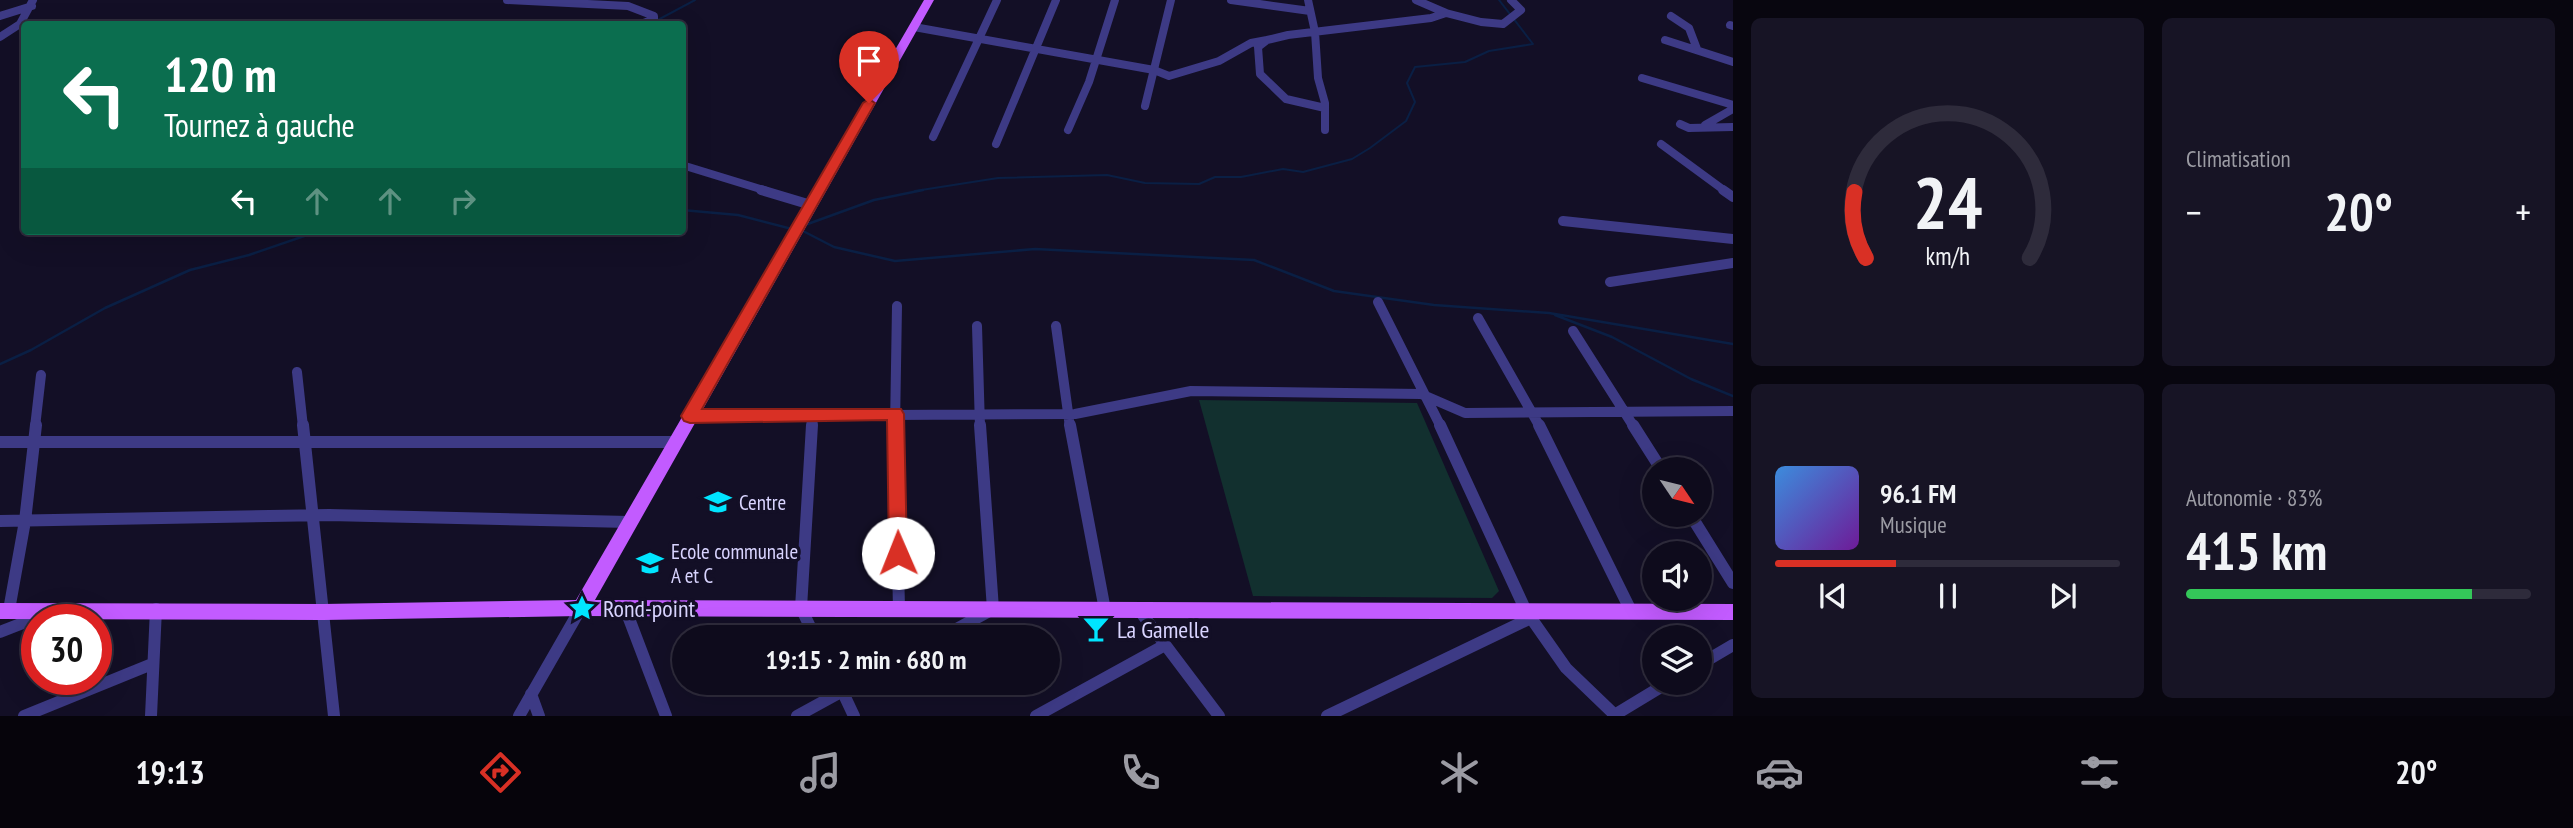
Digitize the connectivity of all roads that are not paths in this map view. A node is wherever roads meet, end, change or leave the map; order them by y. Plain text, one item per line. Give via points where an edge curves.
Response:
1 (507, 0) edge
2 (929, 0) edge
3 (998, 0) edge
4 (1056, 0) edge
5 (1115, 0) edge
6 (1171, 0) edge
7 (1231, 0) edge
8 (1308, 0) edge
9 (1416, 0) edge
10 (1511, 0) edge
11 (33, 3) edge
12 (1310, 10) junction
13 (1446, 13) junction
14 (0, 16) edge
15 (1671, 16) dead end
16 (22, 21) edge
17 (649, 21) edge
18 (21, 22) edge
19 (914, 27) junction
20 (1315, 30) junction
21 (0, 37) edge
22 (980, 37) junction
23 (1267, 40) junction
24 (1665, 40) dead end
25 (1037, 47) junction
26 (1697, 48) junction
27 (1096, 59) junction
28 (1733, 62) edge
29 (1154, 69) junction
30 (1642, 78) dead end
31 (1145, 106) dead end
32 (1733, 107) edge
33 (1325, 108) junction
34 (1680, 124) dead end
35 (1702, 126) junction
36 (1733, 127) edge
37 (1069, 130) dead end
38 (1325, 130) dead end
39 (933, 137) dead end
40 (996, 144) dead end
41 (1661, 144) dead end
42 (686, 166) edge
43 (1733, 197) edge
44 (811, 205) junction
45 (1563, 221) dead end
46 (1733, 239) edge
47 (1733, 263) edge
48 (1609, 282) dead end
49 (1378, 302) dead end
50 (897, 306) dead end
51 (1478, 318) dead end
52 (977, 326) dead end
53 (1056, 326) dead end
54 (1573, 331) dead end
55 (297, 372) dead end
56 (41, 375) dead end
57 (1427, 397) junction
58 (1733, 411) edge
59 (1624, 412) junction
60 (813, 413) junction
61 (1533, 413) junction
62 (895, 414) junction
63 (979, 414) junction
64 (1069, 414) junction
65 (690, 416) junction
66 (304, 441) junction
67 (0, 442) edge
68 (674, 442) junction
69 (34, 443) junction
70 (1653, 457) edge
71 (313, 515) junction
72 (0, 521) edge
73 (25, 521) junction
74 (629, 522) junction
75 (1698, 527) edge
76 (1733, 583) edge
77 (581, 608) junction
78 (625, 608) junction
79 (801, 608) junction
80 (112, 609) edge
81 (156, 609) junction
82 (899, 609) junction
83 (993, 609) junction
84 (1105, 610) junction
85 (1139, 610) junction
86 (4, 611) edge
87 (1632, 611) junction
88 (323, 612) junction
89 (1733, 612) edge
90 (1528, 615) junction
91 (21, 623) edge
92 (809, 625) edge
93 (964, 625) edge
94 (0, 632) edge
95 (1165, 645) junction
96 (1733, 645) edge
97 (1712, 657) edge
98 (152, 664) junction
99 (531, 694) junction
100 (828, 695) edge
101 (844, 695) edge
102 (1648, 695) edge
103 (24, 716) edge
104 (151, 716) edge
105 (334, 716) edge
106 (519, 716) edge
107 (539, 716) edge
108 (666, 716) edge
109 (797, 716) edge
110 (854, 716) edge
111 (1036, 716) edge
112 (1219, 716) edge
113 (1327, 716) edge
114 (1615, 716) edge

1 - 17 street via 628,6 654,16
2 - 19 main road
3 - 22 street
4 - 25 street
5 - 27 street
6 - 29 street
7 - 12 street
8 - 12 street
9 - 13 street
10 - 13 street via 1521,10 1503,24
11 - 14 street
11 - 16 street
12 - 20 street
13 - 20 street
15 - 26 street via 1689,27
18 - 21 street
19 - 22 street
19 - 44 main road
20 - 23 street
20 - 33 street
22 - 25 street
22 - 39 street
23 - 29 street via 1181,74 1169,76
23 - 33 street via 1258,47 1260,74 1286,99
24 - 26 street
25 - 27 street
25 - 40 street
26 - 28 street
27 - 29 street
27 - 37 street
29 - 31 street
30 - 32 street
32 - 35 street
33 - 38 street
34 - 35 street
35 - 36 street
41 - 43 street
42 - 44 street
44 - 65 main road
45 - 46 street
47 - 48 street
49 - 57 street
50 - 62 street
51 - 61 street
52 - 63 street
53 - 64 street
54 - 59 street
55 - 66 street
56 - 69 street
57 - 61 street via 1465,413
57 - 64 street via 1191,391
57 - 90 street
58 - 59 street
59 - 61 street
59 - 70 street
60 - 62 street
60 - 65 street
60 - 79 street
61 - 87 street
62 - 63 street
62 - 82 street
63 - 64 street
63 - 83 street
64 - 84 street
65 - 68 main road
66 - 68 street
66 - 69 street
66 - 71 street
67 - 69 street
68 - 74 main road
69 - 73 street
71 - 73 street
71 - 74 street
71 - 88 street
72 - 73 street
73 - 86 street
74 - 77 main road
75 - 76 street
77 - 78 main road
77 - 88 main road
77 - 99 street
78 - 79 main road
78 - 108 street
79 - 82 main road
79 - 92 street
80 - 81 main road
81 - 88 main road
81 - 98 street
82 - 83 main road
83 - 84 main road
83 - 93 street
84 - 85 main road
85 - 90 main road
85 - 95 street
87 - 89 main road
87 - 90 main road
88 - 105 street
90 - 113 street
90 - 114 street via 1566,668
91 - 94 street
95 - 111 street
95 - 112 street
96 - 97 street
98 - 103 street
98 - 104 street
99 - 106 street
99 - 107 street
100 - 109 street
101 - 110 street
102 - 114 street

